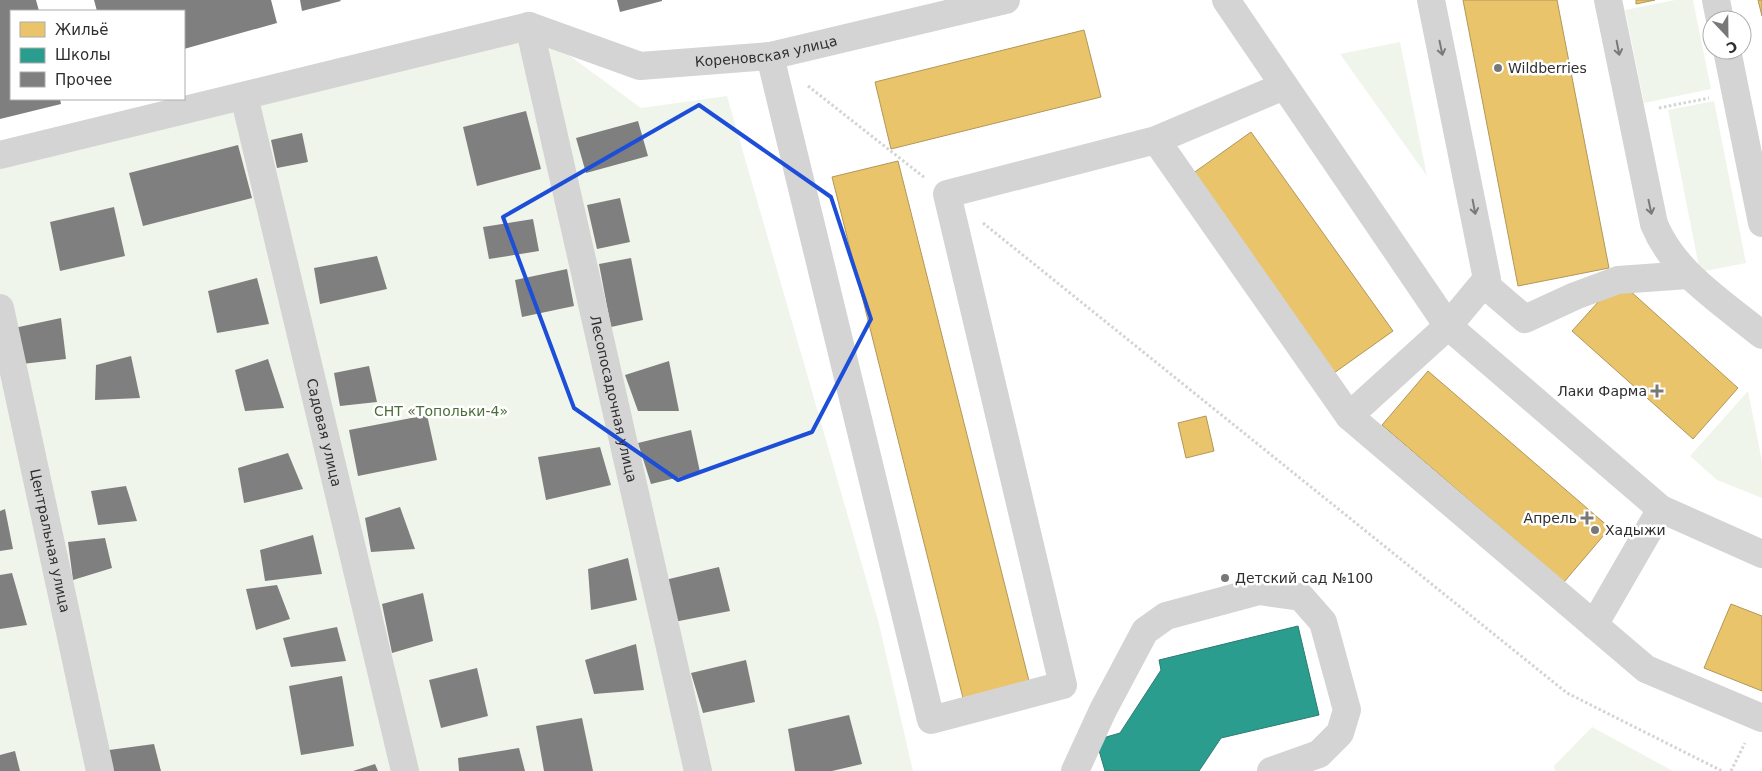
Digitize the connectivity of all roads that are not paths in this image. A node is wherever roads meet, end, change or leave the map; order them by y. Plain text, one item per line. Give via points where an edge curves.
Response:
1 (1006, 0) edge
2 (1226, 0) edge
3 (1431, 0) edge
4 (1608, 0) edge
5 (529, 26) junction
6 (770, 56) junction
7 (1729, 60) edge
8 (1284, 86) junction
9 (244, 96) junction
10 (1156, 140) junction
11 (0, 155) edge
12 (1762, 223) edge
13 (1688, 275) junction
14 (1484, 284) junction
15 (0, 308) edge
16 (1448, 326) junction
17 (1762, 335) edge
18 (1349, 416) junction
19 (1661, 509) junction
20 (1762, 554) edge
21 (1594, 626) junction
22 (1762, 718) edge
23 (100, 771) edge
24 (405, 771) edge
25 (698, 771) edge
26 (1075, 771) edge
27 (1272, 771) edge

1 - 6 street, Кореновская улица
2 - 8 street
3 -> 14 street via 1487,274
4 -> 13 street via 1654,224 1666,251
5 - 6 street, Кореновская улица via 640,66
5 - 9 street
5 - 25 street, Лесопосадочная улица
6 - 10 street via 931,720 1063,685 947,194
7 - 12 street
8 - 10 street
8 - 16 street
9 - 11 street
9 - 24 street, Садовая улица
10 - 18 street
13 - 14 street via 1618,280 1525,320
13 - 17 street
14 - 16 street
15 - 23 street, Центральная улица
16 - 18 street
16 - 19 street
18 - 21 street
19 - 20 street
19 - 21 street
21 - 22 street via 1646,669
26 - 27 street via 1145,631 1166,616 1259,591 1300,597 1323,622 1347,710 1340,733 1319,754

